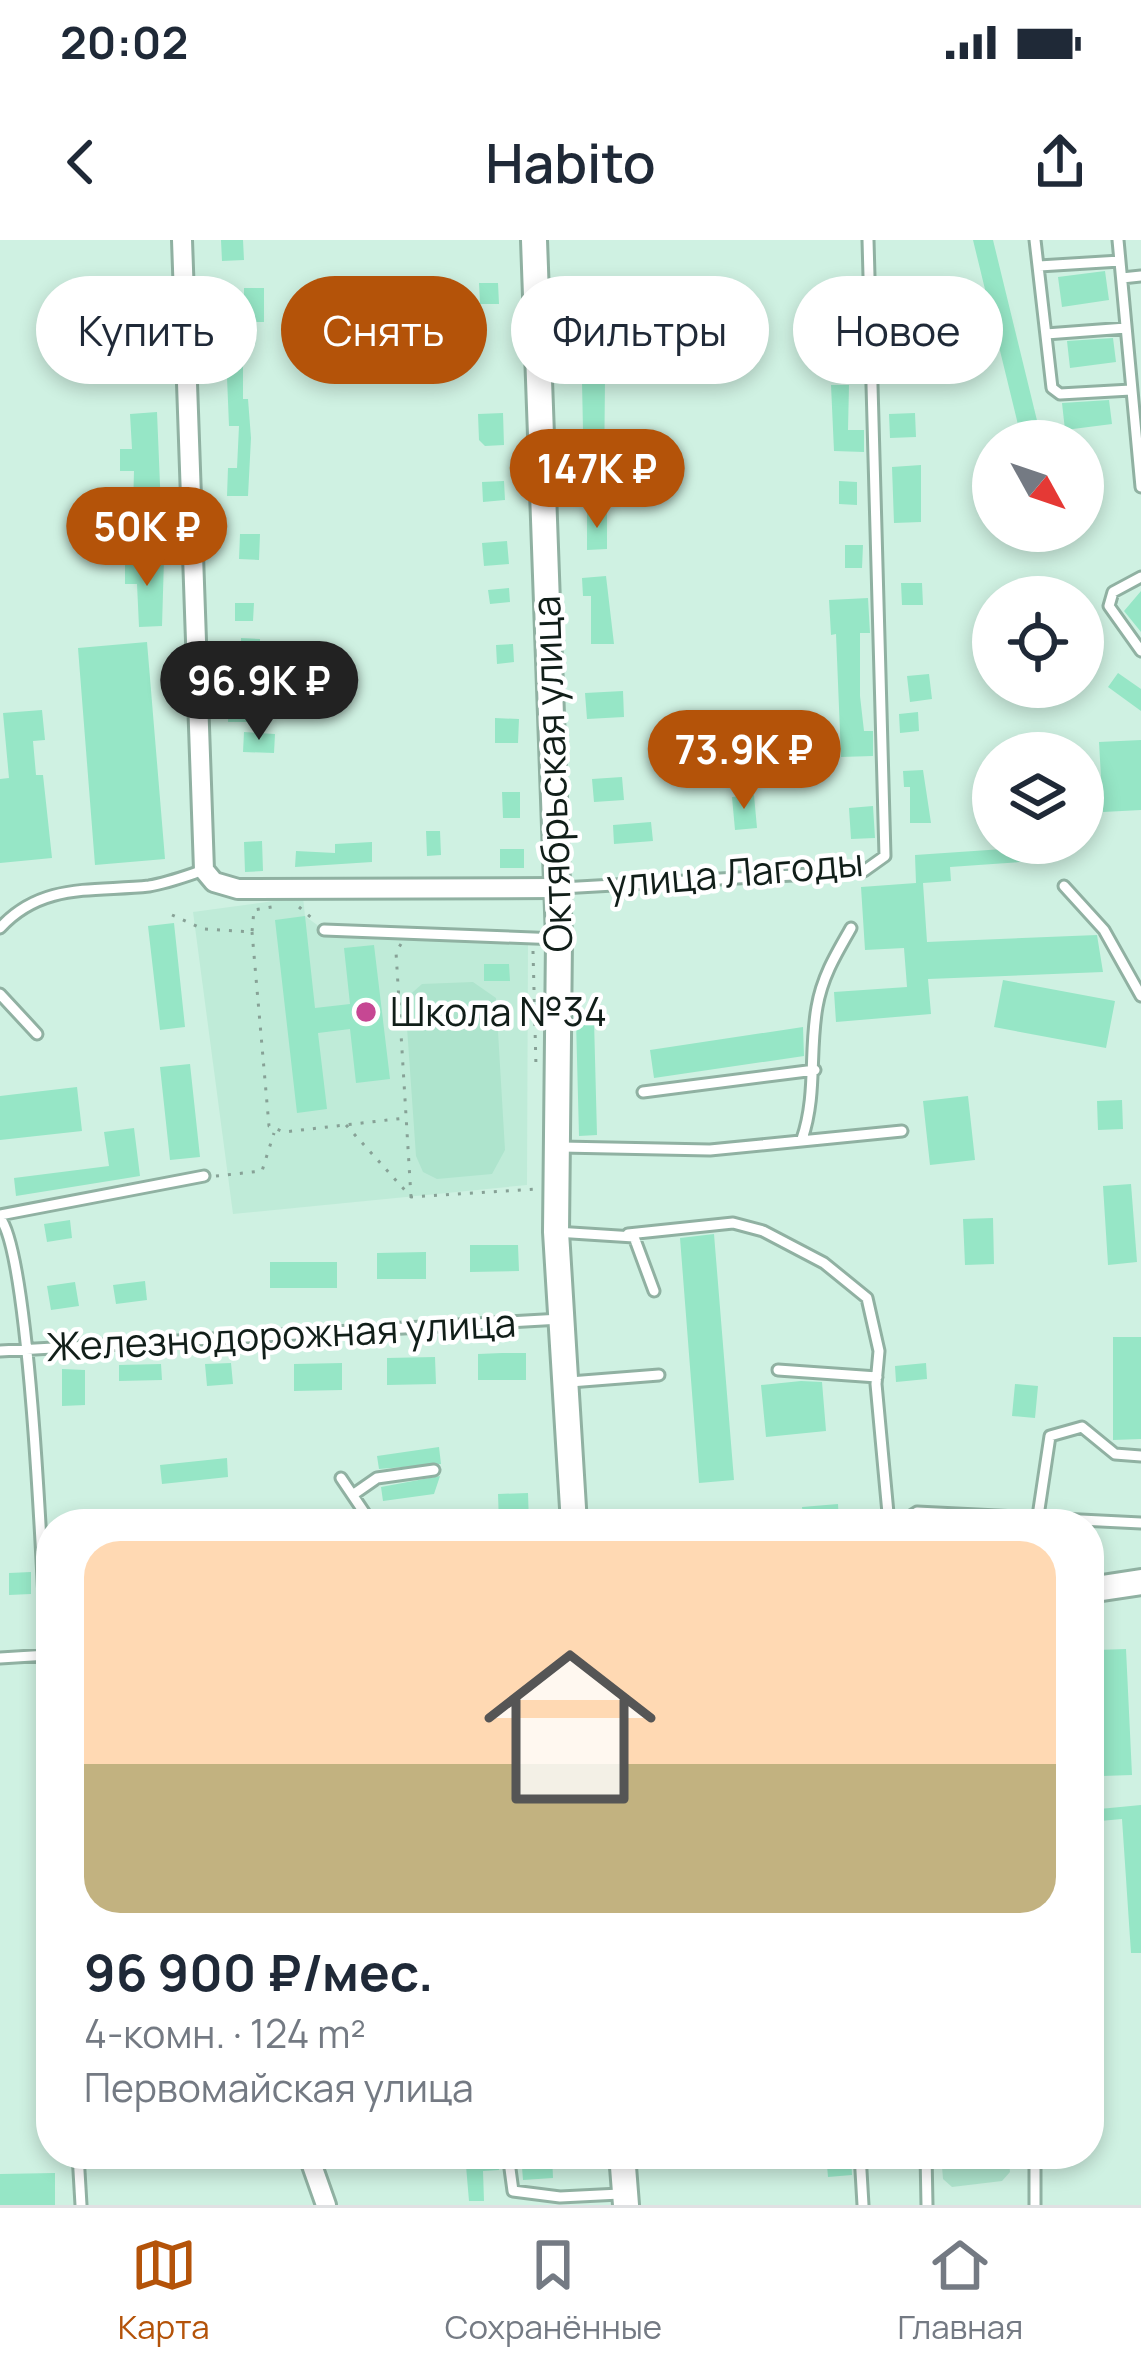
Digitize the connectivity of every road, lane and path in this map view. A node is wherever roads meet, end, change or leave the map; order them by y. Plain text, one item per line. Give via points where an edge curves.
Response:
1 (182, 240) edge
2 (534, 240) edge
3 (868, 240) edge
4 (1035, 240) edge
5 (1118, 240) edge
6 (1120, 261) junction
7 (1039, 266) junction
8 (1141, 276) edge
9 (1122, 278) junction
10 (1126, 328) junction
11 (1046, 334) junction
12 (1130, 365) junction
13 (1141, 377) edge
14 (1131, 390) junction
15 (1141, 487) edge
16 (1141, 577) edge
17 (1141, 651) edge
18 (209, 876) junction
19 (1064, 886) dead end
20 (556, 888) junction
21 (292, 904) dead end
22 (273, 907) dead end
23 (172, 915) dead end
24 (0, 928) edge
25 (851, 928) dead end
26 (324, 930) joint
27 (252, 932) junction
28 (404, 942) dead end
29 (550, 946) junction
30 (0, 994) edge
31 (1141, 996) edge
32 (38, 1034) dead end
33 (814, 1070) junction
34 (643, 1092) dead end
35 (408, 1118) junction
36 (346, 1125) junction
37 (274, 1131) junction
38 (902, 1132) dead end
39 (802, 1139) junction
40 (556, 1148) junction
41 (204, 1176) joint
42 (540, 1189) dead end
43 (411, 1197) junction
44 (0, 1217) edge
45 (556, 1232) junction
46 (628, 1234) junction
47 (654, 1292) dead end
48 (561, 1319) junction
49 (27, 1349) junction
50 (0, 1352) edge
51 (778, 1370) dead end
52 (659, 1375) dead end
53 (877, 1377) junction
54 (564, 1382) junction
55 (1141, 1456) edge
56 (434, 1470) dead end
57 (341, 1478) dead end
58 (354, 1494) junction
59 (38, 1509) edge
60 (363, 1509) edge
61 (573, 1509) edge
62 (891, 1509) edge
63 (1038, 1509) edge
64 (1104, 1521) edge
65 (1141, 1523) edge
66 (1141, 1582) edge
67 (1104, 1588) edge
68 (36, 1656) edge
69 (0, 1658) edge
70 (79, 2169) edge
71 (313, 2169) edge
72 (510, 2169) edge
73 (623, 2169) edge
74 (861, 2169) edge
75 (926, 2169) edge
76 (1035, 2169) edge
77 (626, 2199) edge
78 (81, 2205) edge
79 (326, 2205) edge
80 (863, 2205) edge
81 (927, 2205) edge
82 (1035, 2205) edge

1 - 18 street
2 - 20 main road, Октябрьская улица
3 - 20 lane, улица Лагоды via 886,848 880,863 864,871
4 - 7 lane
5 - 6 lane
6 - 7 lane
6 - 9 lane
7 - 11 lane
8 - 9 lane
9 - 10 lane
10 - 11 lane
10 - 12 lane
11 - 14 lane via 1052,388 1060,394
12 - 13 lane
12 - 14 lane
14 - 15 lane
16 - 17 lane via 1113,592 1109,606
18 - 20 street, улица Лагоды via 238,889
18 - 24 lane via 60,893 34,901
19 - 31 lane via 1104,930
20 - 29 main road, Октябрьская улица
21 - 26 path
22 - 27 path via 254,910
23 - 27 path via 203,929
25 - 33 lane via 825,975
26 - 29 lane
27 - 37 path
28 - 35 path via 396,952
29 - 40 main road, Октябрьская улица
30 - 32 lane
33 - 34 lane
33 - 39 lane
35 - 36 path
35 - 43 path
36 - 37 path
36 - 43 path
37 - 41 path via 262,1171
38 - 39 lane
39 - 40 lane via 710,1150
40 - 45 main road, Октябрьская улица
41 - 44 lane
42 - 43 path
44 - 49 lane
45 - 46 lane
45 - 48 main road, Октябрьская улица
46 - 47 lane
46 - 53 lane via 733,1223 824,1263 867,1298 878,1336
48 - 49 lane, Железнодорожная улица
48 - 54 main road, Октябрьская улица
49 - 50 lane, Железнодорожная улица
49 - 59 lane
51 - 53 lane
52 - 54 lane
53 - 62 lane
54 - 61 main road, Октябрьская улица
55 - 63 lane via 1115,1454 1082,1427 1050,1436
56 - 58 lane via 377,1478
57 - 58 lane
58 - 60 lane
64 - 65 lane
66 - 67 main road
68 - 69 lane
70 - 78 lane
71 - 79 street
72 - 77 lane via 513,2192
73 - 77 main road
74 - 80 lane
75 - 81 lane
76 - 82 lane

